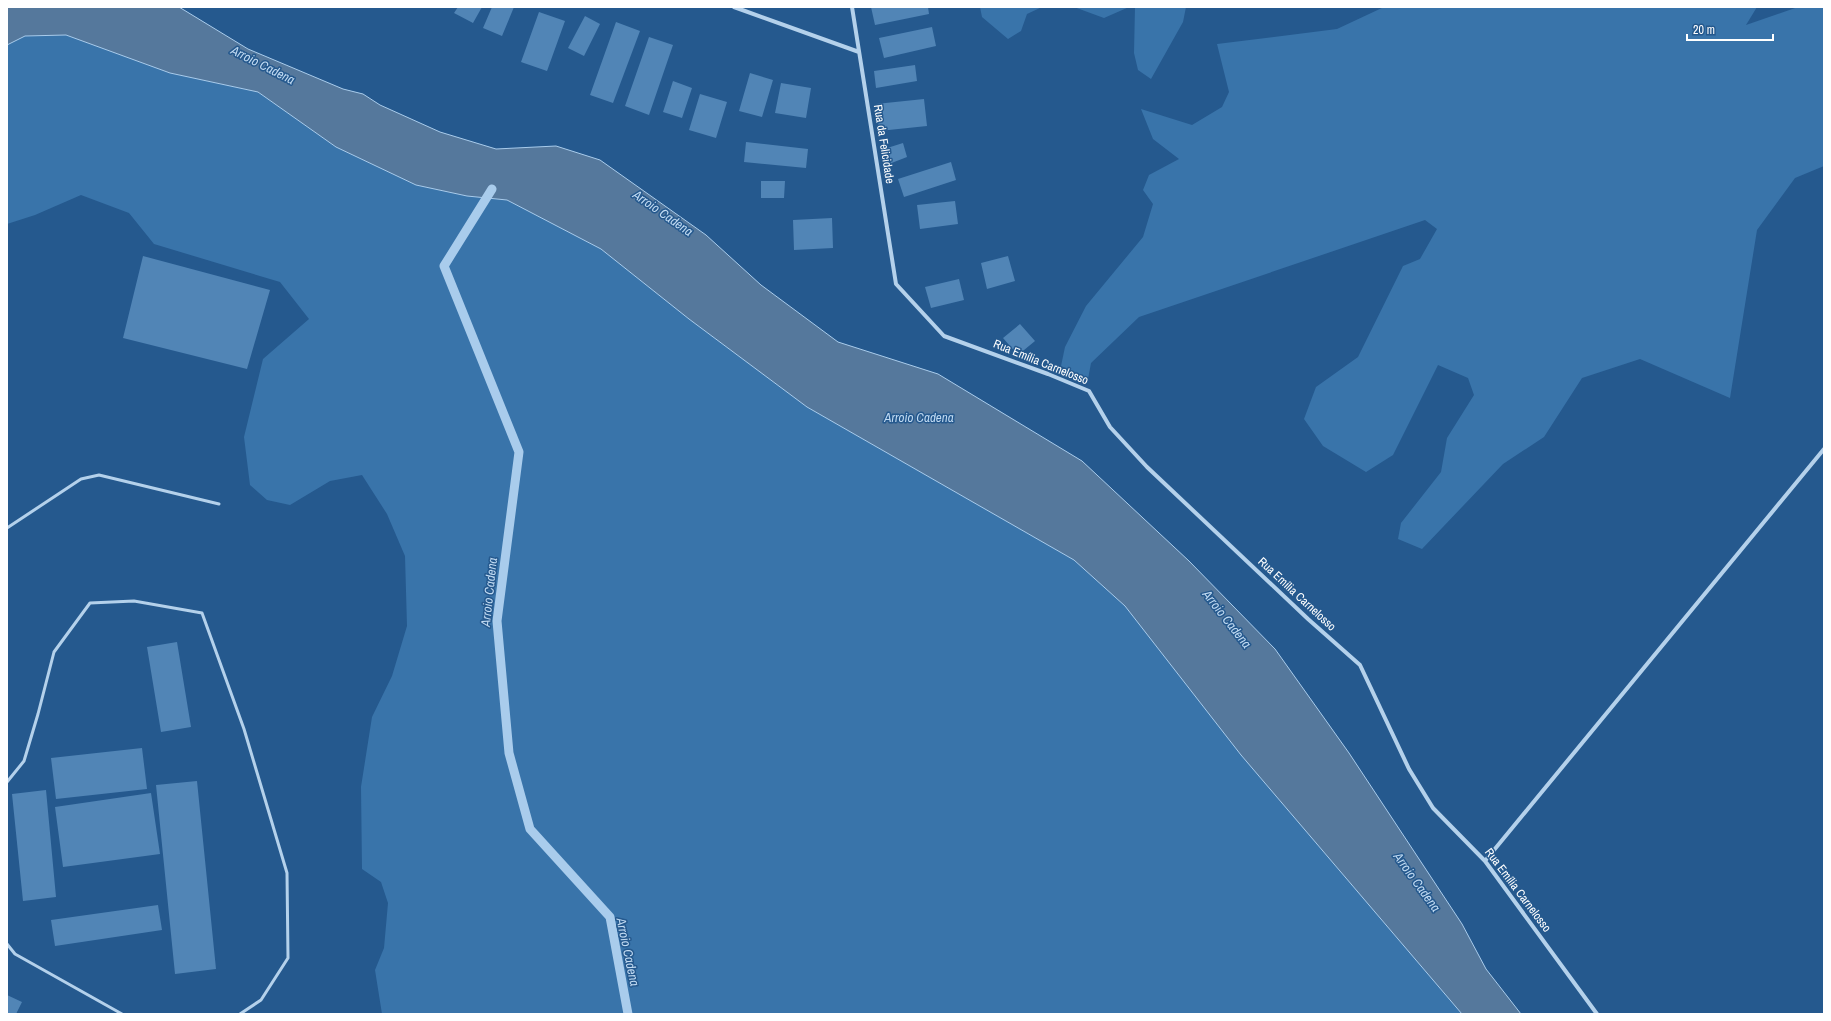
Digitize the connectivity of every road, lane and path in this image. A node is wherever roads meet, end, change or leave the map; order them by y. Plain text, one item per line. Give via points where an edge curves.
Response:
1 (734, 7) edge
2 (852, 7) edge
3 (859, 52) junction
4 (896, 284) joint
5 (1824, 449) edge
6 (219, 504) dead end
7 (7, 528) edge
8 (7, 782) edge
9 (1485, 862) junction
10 (7, 944) edge
11 (122, 1014) edge
12 (240, 1014) edge
13 (1597, 1014) edge

1 - 3 street
2 - 3 street, Rua da Felicidade
3 - 4 street, Rua da Felicidade
4 - 9 street, Rua Emília Carnelosso via 944,336 1089,391 1110,427 1147,467 1360,665 1410,768 1433,808
5 - 9 street
6 - 7 lane via 99,475 81,479
8 - 12 lane via 24,761 54,652 90,603 134,601 202,613 244,729 287,873 288,958 261,1000
9 - 13 street, Rua Emília Carnelosso
10 - 11 lane via 15,954

